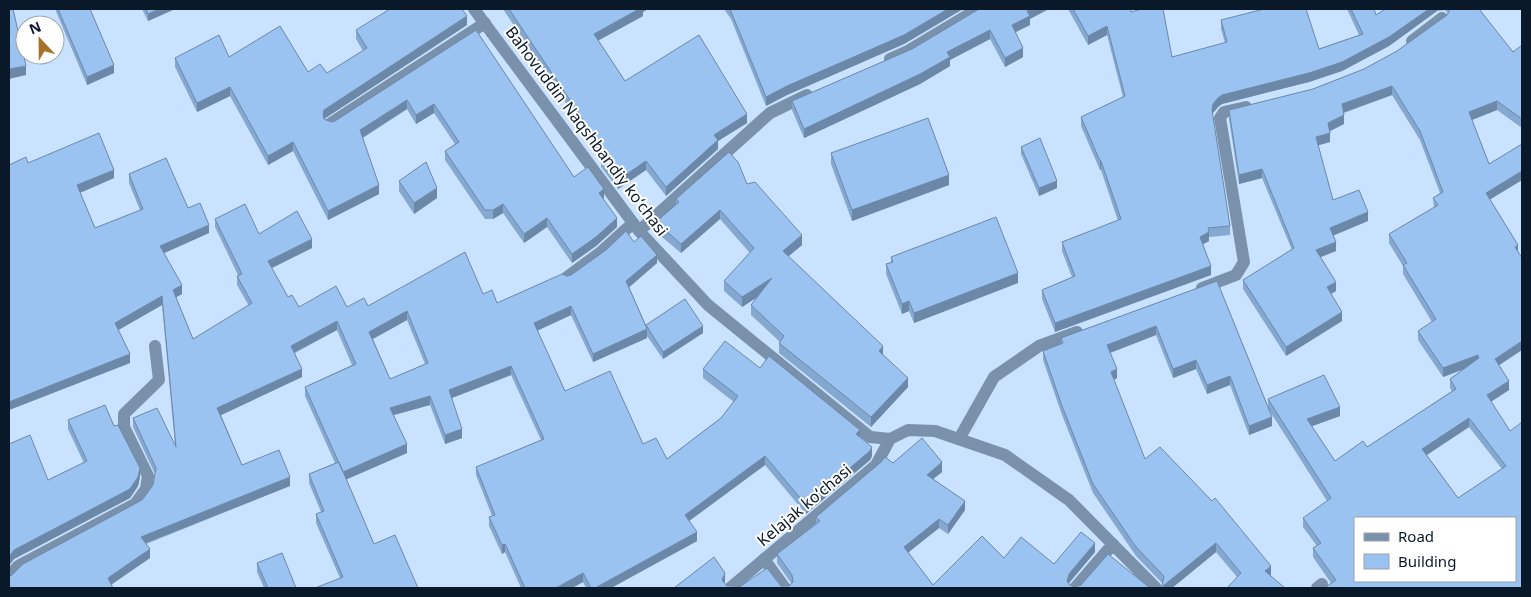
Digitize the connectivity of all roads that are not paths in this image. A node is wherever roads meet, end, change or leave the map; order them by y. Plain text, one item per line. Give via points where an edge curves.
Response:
1 (474, 9) edge
2 (978, 9) edge
3 (1442, 18) edge
4 (485, 23) junction
5 (1401, 50) edge
6 (880, 63) edge
7 (817, 90) edge
8 (1262, 102) edge
9 (331, 123) edge
10 (636, 227) junction
11 (567, 276) edge
12 (1190, 292) edge
13 (1092, 327) edge
14 (155, 346) dead end
15 (890, 439) junction
16 (959, 439) junction
17 (1113, 544) junction
18 (764, 560) junction
19 (9, 576) edge
20 (730, 588) edge
21 (784, 588) edge
22 (1075, 588) edge
23 (1156, 588) edge

1 - 4 street, Bahovuddin Naqshbandiy koʻchasi
2 - 6 street
3 - 5 street
4 - 9 street
4 - 10 street, Bahovuddin Naqshbandiy koʻchasi
7 - 10 street via 770,113
8 - 12 street via 1224,112 1220,118 1244,262 1236,275
10 - 11 street
10 - 15 street, Bahovuddin Naqshbandiy koʻchasi via 708,304 870,437
13 - 16 street via 1039,346 994,377
14 - 19 street via 159,380 124,414 124,427 148,476 146,489 135,504 18,566
15 - 16 street via 908,430 935,431
15 - 18 street, Kelajak koʻchasi via 876,465
16 - 17 street via 1004,455 1070,500
17 - 22 street
17 - 23 street
18 - 20 street, Kelajak koʻchasi
18 - 21 street

